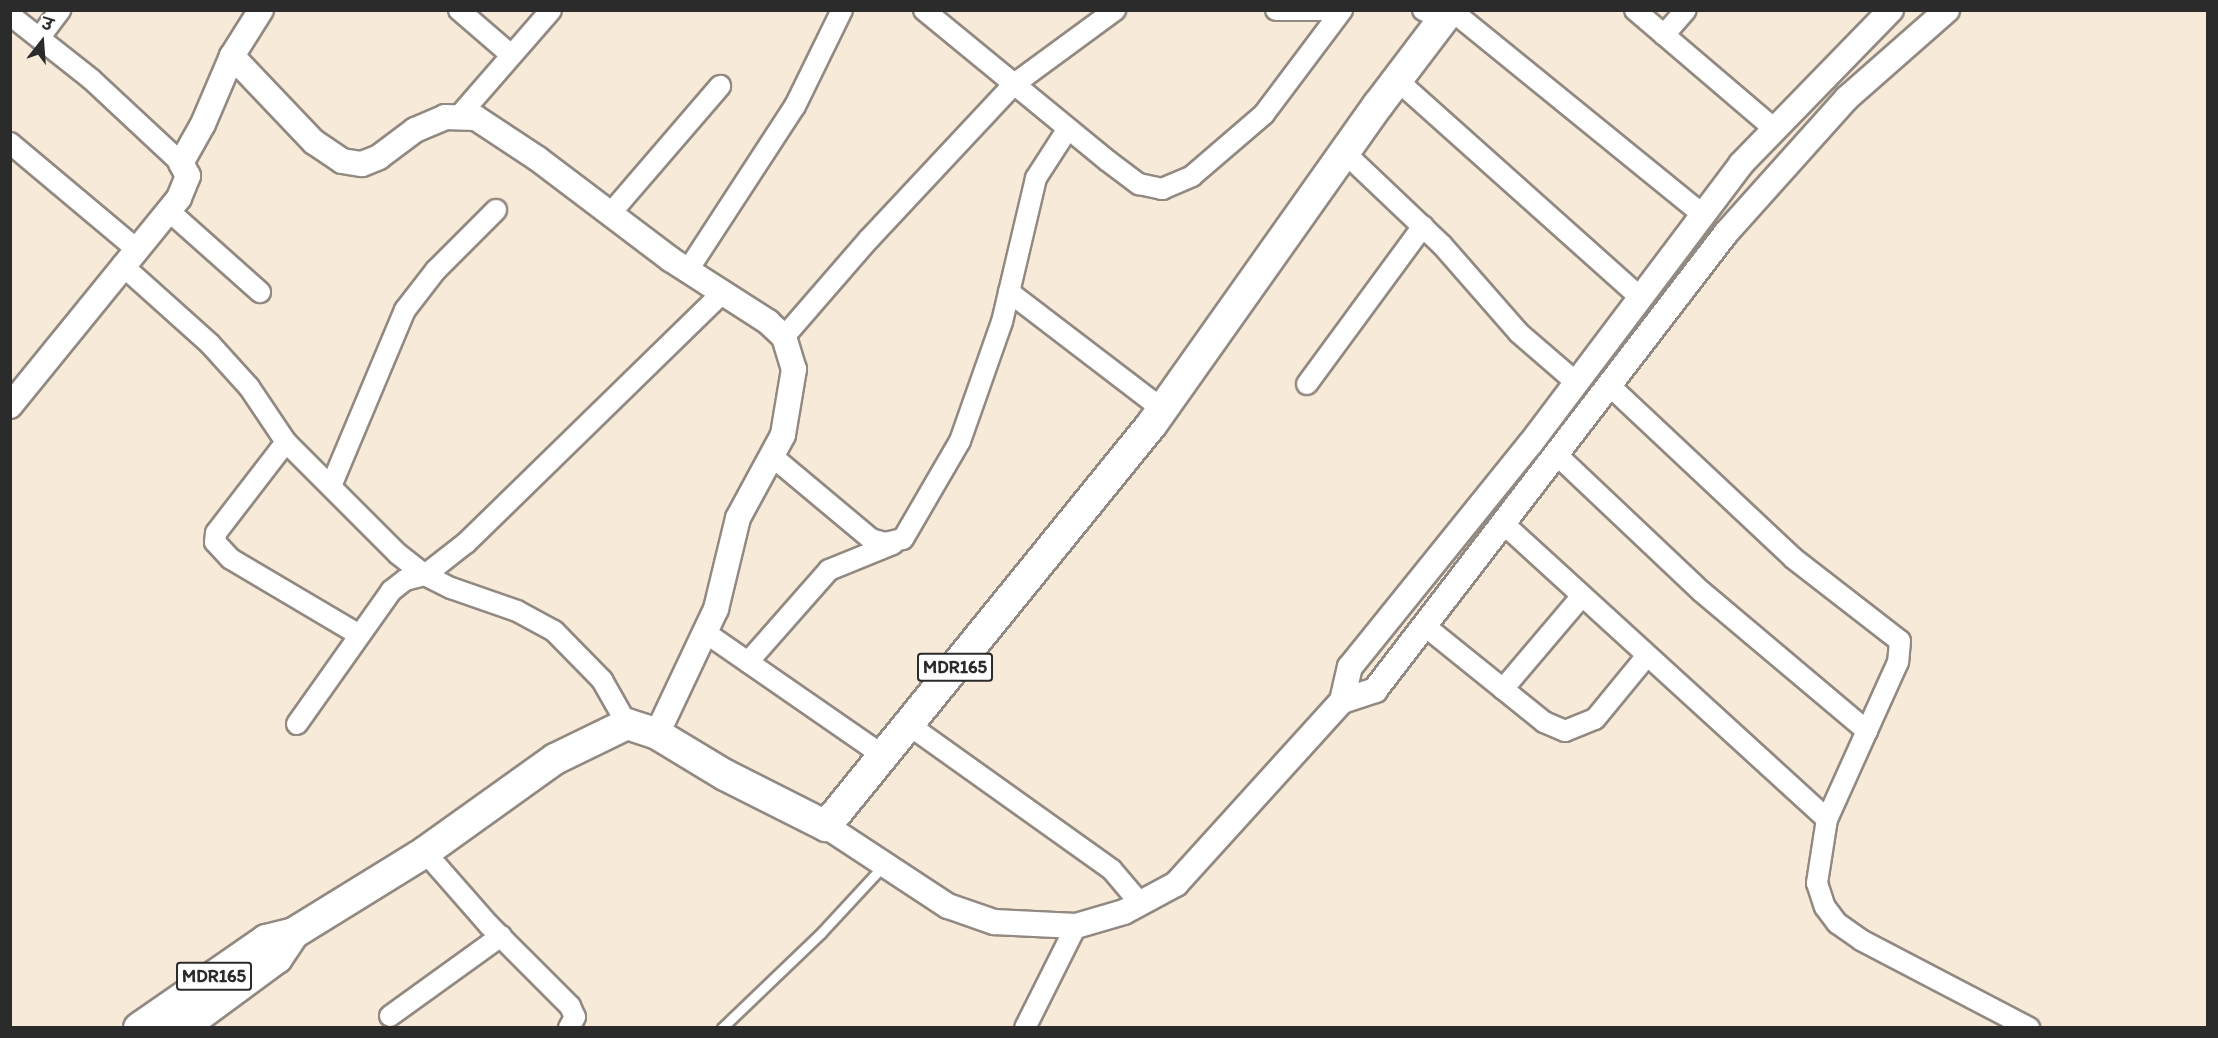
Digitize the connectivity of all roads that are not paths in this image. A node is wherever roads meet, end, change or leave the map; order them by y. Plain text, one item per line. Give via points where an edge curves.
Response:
1 (60, 10) edge
2 (261, 10) edge
3 (459, 10) edge
4 (551, 10) edge
5 (842, 10) edge
6 (924, 10) edge
7 (1114, 10) edge
8 (1276, 10) edge
9 (1342, 10) edge
10 (1635, 10) edge
11 (1686, 10) edge
12 (1891, 10) edge
13 (1947, 10) edge
14 (1325, 12) edge
15 (1442, 13) edge
16 (10, 15) edge
17 (1664, 34) junction
18 (40, 37) junction
19 (510, 54) junction
20 (232, 56) junction
21 (1397, 80) junction
22 (1013, 85) junction
23 (720, 86) dead end
24 (459, 116) junction
25 (1773, 128) junction
26 (1067, 130) junction
27 (10, 143) edge
28 (1344, 152) junction
29 (181, 163) junction
30 (496, 210) dead end
31 (169, 211) junction
32 (610, 214) junction
33 (1702, 214) junction
34 (1424, 226) junction
35 (129, 257) junction
36 (688, 270) junction
37 (260, 292) dead end
38 (1009, 292) junction
39 (722, 293) junction
40 (1640, 297) junction
41 (784, 337) junction
42 (1577, 383) junction
43 (1307, 384) dead end
44 (1610, 386) junction
45 (10, 406) edge
46 (1162, 409) junction
47 (286, 442) junction
48 (1557, 455) junction
49 (772, 457) junction
50 (330, 486) junction
51 (1505, 525) junction
52 (896, 543) junction
53 (425, 575) junction
54 (1582, 597) junction
55 (1425, 626) junction
56 (706, 633) junction
57 (358, 634) junction
58 (1646, 657) junction
59 (748, 663) junction
60 (1503, 689) junction
61 (1342, 701) junction
62 (297, 724) dead end
63 (627, 724) junction
64 (909, 725) junction
65 (1867, 731) junction
66 (657, 734) junction
67 (882, 755) junction
68 (1827, 819) junction
69 (826, 826) junction
70 (425, 852) junction
71 (885, 864) junction
72 (1140, 903) junction
73 (1076, 926) junction
74 (294, 933) junction
75 (501, 936) junction
76 (390, 1016) dead end
77 (139, 1028) edge
78 (182, 1028) edge
79 (569, 1028) edge
80 (722, 1028) edge
81 (1026, 1028) edge
82 (2029, 1028) edge

1 - 18 street
2 - 20 street
3 - 19 street
4 - 19 street
5 - 36 street via 795,106
6 - 22 street
7 - 22 street
8 - 14 street
9 - 26 street via 1269,108 1192,176 1173,187 1162,189 1139,183
10 - 17 street
11 - 17 street
12 - 25 street
13 - 44 street via 1847,98 1796,152 1726,233
15 - 21 main road, MDR165
15 - 33 street
16 - 18 street
17 - 25 street
18 - 29 street
19 - 24 street
20 - 24 street via 314,142 342,161 362,164 379,157 415,130
20 - 29 street via 203,124
21 - 28 main road, MDR165
21 - 40 street
22 - 26 street
22 - 41 street via 869,239
23 - 32 street
24 - 32 street via 476,118 498,132
25 - 33 street
26 - 38 street via 1036,178
27 - 35 street
28 - 34 street
28 - 46 main road, MDR165
29 - 31 street via 188,176 186,187
30 - 50 street via 436,270 405,310
31 - 35 street
31 - 37 street
32 - 36 street
33 - 40 street
34 - 42 street via 1519,333
34 - 43 street
35 - 45 street
35 - 47 street via 232,367
36 - 39 street
38 - 46 street
38 - 52 street via 1002,322 952,460 909,531
39 - 41 street
39 - 53 street via 466,543
40 - 42 street
41 - 49 street via 792,360 793,388 783,435
42 - 61 street via 1350,667
44 - 48 street
44 - 65 street via 1793,558 1900,641 1898,662
46 - 64 main road, MDR165
47 - 50 street
47 - 57 street via 216,533 215,542 231,559
48 - 51 street
48 - 65 street via 1702,592
49 - 52 street via 871,539
49 - 56 street via 738,518 723,586
50 - 53 street
51 - 54 street
51 - 55 street
52 - 59 street via 829,570
53 - 57 street via 405,580 391,591
53 - 63 street via 517,610 554,630 602,680
54 - 58 street
54 - 60 street
55 - 60 street
55 - 61 street via 1375,690
56 - 59 street
56 - 66 street
57 - 62 street
58 - 60 street via 1595,719 1574,731 1549,725
58 - 68 street
59 - 67 street
61 - 72 street via 1176,884
63 - 66 main road
63 - 70 main road, MDR165 via 555,759
64 - 67 main road, MDR165
64 - 72 street via 1112,870
65 - 68 street
66 - 69 main road via 725,775
67 - 69 main road, MDR165
68 - 82 street via 1817,883 1825,908 1838,923 1861,940
69 - 71 street
70 - 74 main road, MDR165
70 - 75 street
71 - 73 street via 948,906 994,922
71 - 80 lane via 772,982
72 - 73 street
73 - 81 street
74 - 77 main road, MDR165 via 266,940
74 - 78 main road, MDR165 via 277,958
75 - 76 street
75 - 79 street via 570,1005 574,1017

